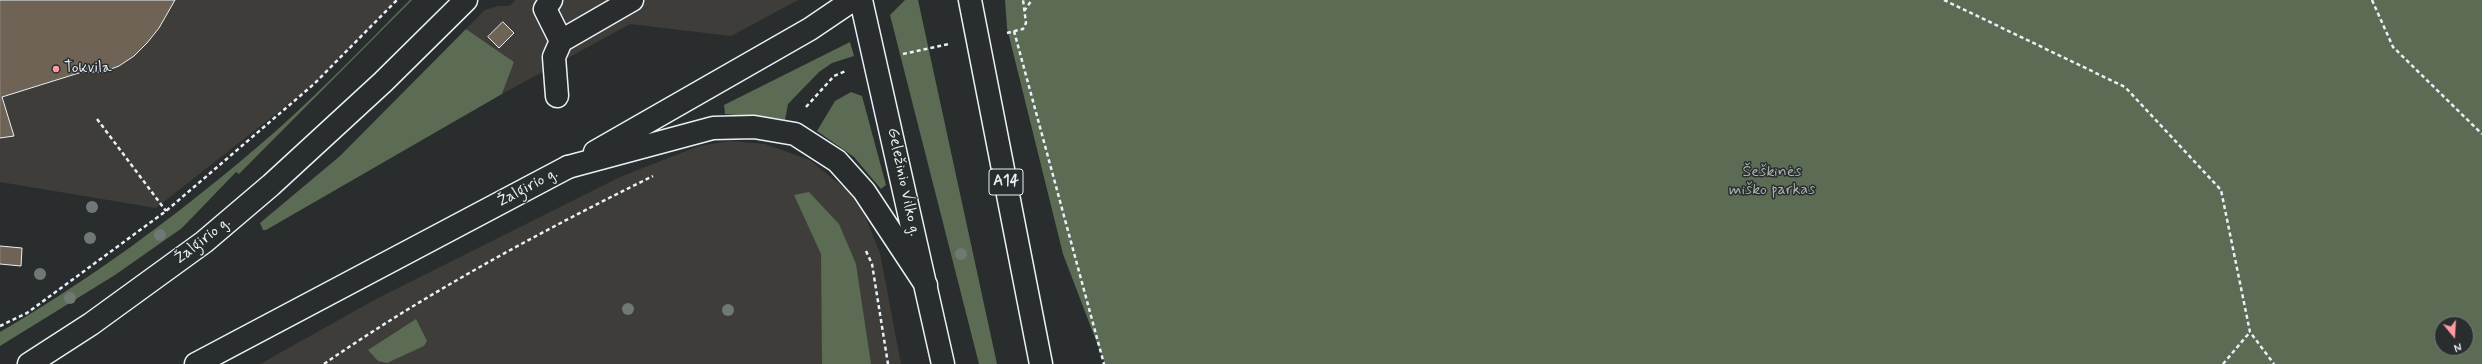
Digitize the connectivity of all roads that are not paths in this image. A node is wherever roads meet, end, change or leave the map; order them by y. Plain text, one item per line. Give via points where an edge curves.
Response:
1 (466, 0) edge
2 (632, 0) edge
3 (853, 0) edge
4 (861, 0) edge
5 (970, 0) edge
6 (548, 5) edge
7 (561, 41) junction
8 (557, 96) dead end
9 (568, 167) junction
10 (926, 285) junction
11 (30, 364) edge
12 (196, 364) edge
13 (943, 364) edge
14 (1041, 364) edge

1 - 11 main road, Žalgirio g. via 377,88 204,242 91,324
2 - 7 main road
3 - 9 main road, Žalgirio g. via 810,29
4 - 10 main road, Geležinio Vilko g.
5 - 14 main road, A14
6 - 7 main road
7 - 8 main road via 554,57
9 - 10 main road via 713,128 754,127 795,134 837,161 864,191
9 - 12 main road, Žalgirio g.
10 - 13 main road, Geležinio Vilko g.

